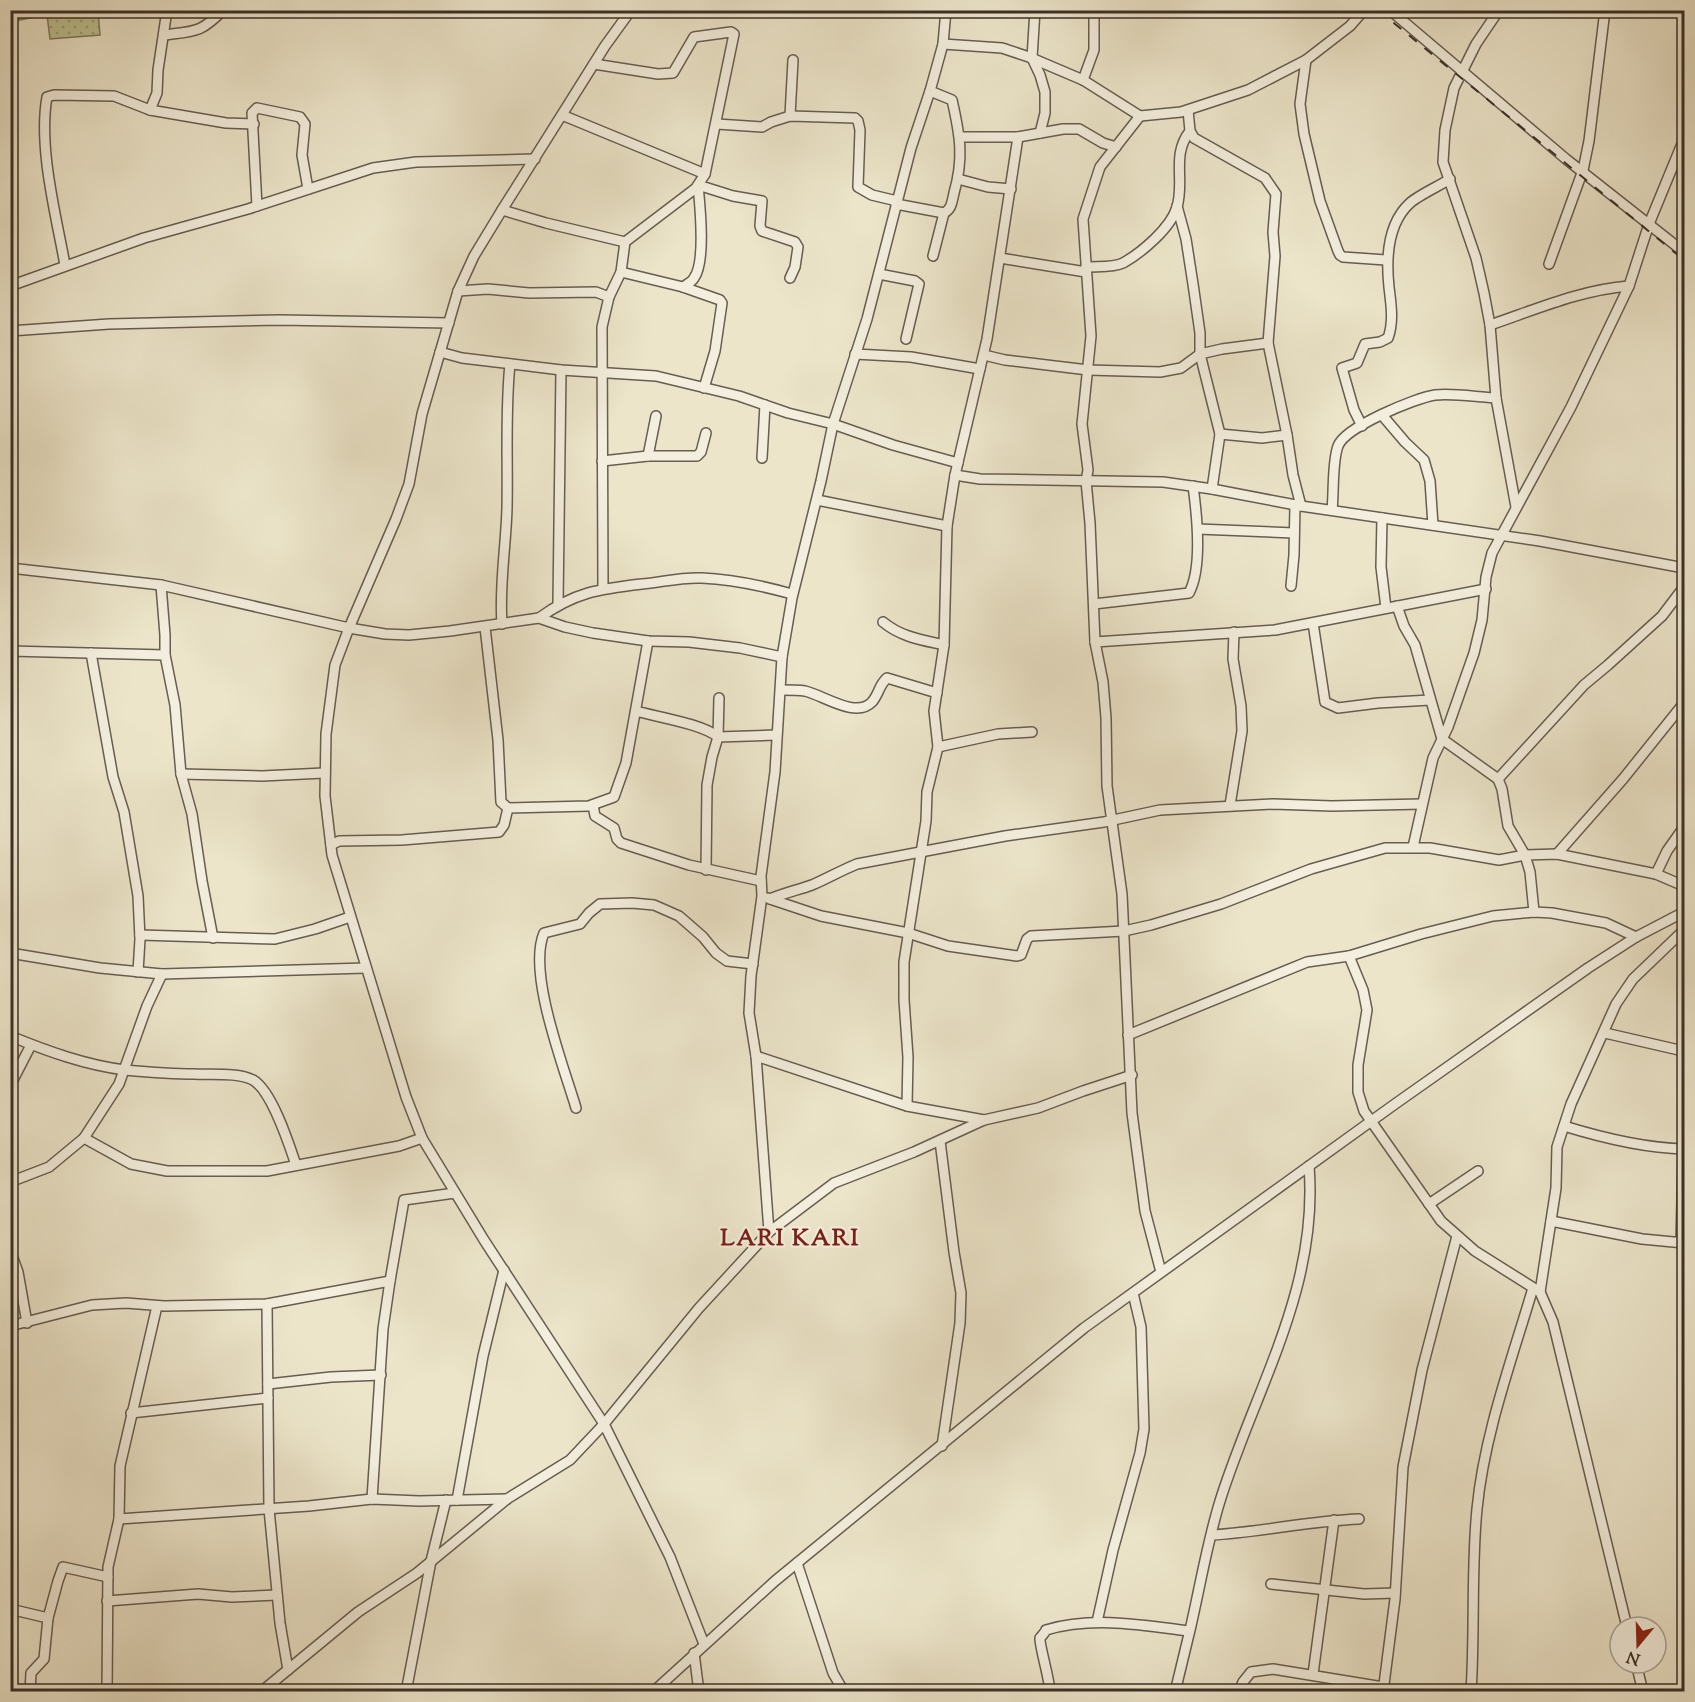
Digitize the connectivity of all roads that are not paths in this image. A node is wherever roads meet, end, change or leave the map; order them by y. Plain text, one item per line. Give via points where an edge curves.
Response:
1 (167, 10) edge
2 (223, 10) edge
3 (630, 10) edge
4 (946, 10) edge
5 (1035, 10) edge
6 (1094, 10) edge
7 (1364, 10) edge
8 (1390, 10) edge
9 (1499, 10) edge
10 (1605, 10) edge
11 (164, 35) junction
12 (943, 44) junction
13 (1032, 58) junction
14 (793, 60) dead end
15 (1306, 60) junction
16 (594, 64) junction
17 (1462, 72) junction
18 (1083, 80) junction
19 (930, 91) junction
20 (150, 110) junction
21 (1188, 110) junction
22 (562, 115) junction
23 (790, 116) junction
24 (1140, 116) junction
25 (254, 124) junction
26 (717, 124) junction
27 (1190, 131) junction
28 (1040, 133) junction
29 (960, 137) junction
30 (1018, 137) junction
31 (1684, 139) edge
32 (1116, 147) junction
33 (535, 159) junction
34 (1583, 170) junction
35 (705, 174) junction
36 (958, 179) junction
37 (1450, 179) junction
38 (698, 185) junction
39 (308, 189) junction
40 (1011, 189) junction
41 (896, 203) junction
42 (257, 206) junction
43 (1177, 206) junction
44 (502, 210) junction
45 (944, 213) junction
46 (1649, 224) junction
47 (625, 242) junction
48 (1684, 252) edge
49 (933, 256) dead end
50 (1000, 258) junction
51 (1386, 260) junction
52 (1549, 264) dead end
53 (65, 265) junction
54 (1086, 269) junction
55 (621, 272) junction
56 (879, 274) junction
57 (790, 278) dead end
58 (10, 286) edge
59 (1629, 286) junction
60 (683, 287) junction
61 (458, 291) junction
62 (609, 297) junction
63 (449, 323) junction
64 (1490, 325) junction
65 (10, 331) edge
66 (906, 339) dead end
67 (1268, 343) junction
68 (440, 352) junction
69 (855, 354) junction
70 (1200, 354) junction
71 (984, 355) junction
72 (510, 364) junction
73 (980, 369) junction
74 (561, 370) junction
75 (1088, 370) junction
76 (601, 374) junction
77 (704, 387) junction
78 (1496, 398) junction
79 (765, 405) junction
80 (1382, 415) junction
81 (656, 416) dead end
82 (833, 424) junction
83 (1362, 426) junction
84 (706, 433) dead end
85 (1220, 434) junction
86 (1287, 435) junction
87 (648, 456) junction
88 (762, 458) dead end
89 (602, 460) junction
90 (958, 463) junction
91 (955, 475) junction
92 (1086, 481) junction
93 (1194, 486) junction
94 (1212, 489) junction
95 (817, 500) junction
96 (1298, 506) junction
97 (1516, 508) junction
98 (1332, 510) junction
99 (1382, 518) junction
100 (1433, 525) junction
101 (946, 526) junction
102 (1198, 529) junction
103 (1294, 533) junction
104 (1501, 535) junction
105 (10, 568) edge
106 (1684, 568) edge
107 (161, 585) junction
108 (1291, 585) dead end
109 (1684, 587) edge
110 (603, 588) junction
111 (1486, 589) junction
112 (792, 594) junction
113 (558, 604) junction
114 (1094, 604) junction
115 (1397, 606) junction
116 (1386, 608) junction
117 (539, 618) junction
118 (883, 622) dead end
119 (1312, 623) junction
120 (502, 624) junction
121 (485, 627) junction
122 (349, 628) junction
123 (1233, 632) junction
124 (648, 641) junction
125 (1095, 642) junction
126 (944, 645) junction
127 (10, 651) edge
128 (91, 653) junction
129 (165, 655) junction
130 (782, 657) junction
131 (781, 690) junction
132 (937, 693) junction
133 (719, 698) dead end
134 (1430, 700) junction
135 (1684, 703) edge
136 (636, 711) junction
137 (1032, 732) dead end
138 (776, 735) junction
139 (718, 737) junction
140 (1442, 739) junction
141 (938, 747) junction
142 (324, 772) junction
143 (181, 774) junction
144 (1498, 779) junction
145 (1422, 804) junction
146 (593, 805) junction
147 (1230, 805) junction
148 (508, 808) junction
149 (1112, 819) junction
150 (1684, 827) edge
151 (332, 845) junction
152 (1413, 847) junction
153 (921, 852) junction
154 (1557, 854) junction
155 (1525, 855) junction
156 (706, 870) junction
157 (1656, 874) junction
158 (761, 881) junction
159 (1684, 886) edge
160 (766, 897) junction
161 (1534, 912) junction
162 (1684, 912) edge
163 (350, 917) junction
164 (1684, 930) edge
165 (1124, 931) junction
166 (908, 933) junction
167 (140, 935) junction
168 (1636, 937) junction
169 (213, 938) junction
170 (10, 953) edge
171 (1349, 956) junction
172 (753, 964) junction
173 (366, 968) junction
174 (138, 972) junction
175 (162, 974) junction
176 (1605, 1033) junction
177 (1128, 1035) junction
178 (10, 1036) edge
179 (31, 1045) junction
180 (1684, 1054) edge
181 (756, 1056) junction
182 (124, 1070) junction
183 (1132, 1075) junction
184 (10, 1089) edge
185 (907, 1106) junction
186 (576, 1108) dead end
187 (1684, 1115) edge
188 (984, 1120) junction
189 (1371, 1122) junction
190 (1564, 1126) junction
191 (84, 1138) junction
192 (422, 1138) junction
193 (940, 1141) junction
194 (1683, 1149) edge
195 (296, 1165) junction
196 (1309, 1166) junction
197 (1478, 1172) dead end
198 (10, 1182) edge
199 (455, 1193) junction
200 (1429, 1204) junction
201 (1551, 1221) junction
202 (769, 1232) junction
203 (1457, 1236) junction
204 (1683, 1243) edge
205 (10, 1250) edge
206 (504, 1270) junction
207 (1161, 1272) junction
208 (390, 1281) junction
209 (1536, 1290) junction
210 (1133, 1293) junction
211 (267, 1304) junction
212 (157, 1305) junction
213 (27, 1323) junction
214 (10, 1326) edge
215 (381, 1375) junction
216 (268, 1384) junction
217 (268, 1398) junction
218 (131, 1413) junction
219 (604, 1424) junction
220 (942, 1446) junction
221 (372, 1499) junction
222 (507, 1499) junction
223 (446, 1500) junction
224 (457, 1500) junction
225 (269, 1509) junction
226 (119, 1519) junction
227 (1359, 1519) dead end
228 (1334, 1520) junction
229 (1212, 1535) junction
230 (431, 1561) junction
231 (797, 1563) junction
232 (108, 1577) junction
233 (1271, 1584) dead end
234 (1325, 1591) junction
235 (1395, 1593) junction
236 (278, 1595) junction
237 (107, 1601) junction
238 (10, 1609) edge
239 (1624, 1615) edge
240 (48, 1618) junction
241 (1097, 1622) junction
242 (1190, 1631) junction
243 (704, 1644) junction
244 (694, 1653) junction
245 (288, 1670) junction
246 (1313, 1674) junction
247 (1638, 1675) edge
248 (1383, 1689) edge
249 (30, 1692) edge
250 (107, 1692) edge
251 (261, 1692) edge
252 (406, 1692) edge
253 (653, 1692) edge
254 (699, 1692) edge
255 (844, 1692) edge
256 (1050, 1692) edge
257 (1175, 1692) edge
258 (1239, 1692) edge
259 (1471, 1692) edge
260 (1643, 1692) edge

1 - 11 street
2 - 11 street via 207,27
3 - 16 street
4 - 12 street
5 - 13 street
6 - 18 street via 1094,50
7 - 15 street
8 - 17 street
9 - 17 street
10 - 34 street
11 - 20 street via 157,93
12 - 13 street via 1002,48
12 - 19 street
13 - 18 street
13 - 28 street via 1045,92
14 - 23 street
15 - 21 street via 1248,90
15 - 51 street via 1300,104 1304,134 1320,201 1338,251 1343,257
16 - 22 street
16 - 26 street via 673,73 694,37 733,32
17 - 34 street
17 - 37 street via 1454,88 1445,130 1443,162
18 - 24 street
19 - 29 street via 952,100
19 - 41 street
20 - 25 street
20 - 53 street via 114,96 47,97 48,172
21 - 24 street
21 - 27 street
22 - 33 street
22 - 35 street
23 - 26 street via 762,127
23 - 41 street via 855,118 859,124 858,187
24 - 32 street
25 - 39 street via 252,112 257,108 300,117 305,124 302,155
25 - 42 street
26 - 35 street
27 - 43 street via 1182,141
27 - 67 street via 1194,138 1265,178 1276,194
28 - 30 street
28 - 32 street via 1078,129
29 - 30 street
29 - 36 street
30 - 40 street
31 - 46 street
32 - 54 street via 1100,167 1083,219
33 - 39 street via 416,162 373,168
33 - 44 street
34 - 46 street
34 - 52 street
35 - 38 street
36 - 40 street
36 - 45 street via 950,209
37 - 51 street via 1407,206 1394,229
37 - 64 street via 1476,258
38 - 47 street
38 - 57 street via 762,201 762,231 795,242 798,247
38 - 60 street via 699,267
39 - 42 street
40 - 50 street
41 - 45 street
41 - 56 street
42 - 53 street
43 - 54 street via 1157,237 1122,263
43 - 70 street via 1193,284
44 - 47 street
44 - 61 street
45 - 49 street
46 - 48 street
46 - 59 street
47 - 55 street
50 - 54 street
50 - 71 street
51 - 83 street via 1391,307 1388,338 1365,344 1357,363 1342,368
53 - 58 street
54 - 75 street via 1091,336
55 - 60 street
55 - 62 street
56 - 66 street via 919,284
56 - 69 street
59 - 64 street via 1571,296
59 - 97 street via 1571,407
60 - 77 street via 722,303 716,351
61 - 62 street via 596,292
61 - 63 street
62 - 76 street via 602,327
63 - 65 street via 280,320
63 - 68 street
64 - 78 street
67 - 70 street
67 - 86 street
68 - 72 street
68 - 122 street via 422,414 409,484
69 - 73 street via 911,357
69 - 82 street
70 - 75 street via 1181,368 1160,372
70 - 85 street
71 - 73 street
71 - 75 street
72 - 74 street
72 - 120 street
73 - 90 street
74 - 76 street
74 - 113 street
75 - 92 street via 1082,424
76 - 77 street via 656,376
76 - 89 street
77 - 79 street
78 - 80 street via 1436,395
78 - 97 street
79 - 82 street
79 - 88 street
80 - 83 street
80 - 100 street via 1424,460 1430,481
81 - 87 street
82 - 90 street
82 - 95 street
83 - 98 street via 1339,444
84 - 87 street via 697,456
85 - 86 street via 1262,438
85 - 94 street
86 - 96 street
87 - 89 street
89 - 110 street
90 - 91 street
91 - 92 street
91 - 101 street
92 - 93 street
92 - 114 street
93 - 94 street
93 - 102 street
94 - 96 street
95 - 101 street
95 - 112 street
96 - 98 street
96 - 103 street
97 - 104 street
98 - 99 street
99 - 100 street
99 - 116 street via 1381,567
100 - 104 street
101 - 126 street
102 - 103 street
102 - 114 street via 1194,585 1189,593
103 - 108 street
104 - 106 street
104 - 111 street via 1492,553
105 - 107 street
107 - 122 street
107 - 129 street
109 - 144 street via 1662,615 1584,685
110 - 112 street via 701,578
110 - 113 street
111 - 115 street
111 - 140 street via 1474,653
112 - 130 street
113 - 117 street
114 - 125 street
115 - 116 street
115 - 134 street via 1416,645
116 - 119 street
117 - 120 street
117 - 124 street via 593,633
118 - 126 street via 908,637
119 - 123 street
119 - 134 street via 1325,702 1338,708
120 - 121 street
121 - 122 street via 409,635
121 - 148 street via 501,802
122 - 142 street via 335,665
123 - 125 street
123 - 147 street via 1242,731
124 - 130 street via 740,648
124 - 136 street
125 - 149 street via 1103,681
126 - 132 street
127 - 128 street
128 - 129 street
128 - 167 street via 113,777 124,812 138,896
129 - 143 street via 175,705
130 - 131 street
131 - 132 street via 805,691 853,708 863,708 872,702 887,678
131 - 138 street
132 - 141 street via 934,711
133 - 139 street
134 - 140 street
135 - 154 street
136 - 139 street via 696,726
136 - 146 street via 616,793
137 - 141 street via 998,734
138 - 139 street
138 - 158 street
139 - 156 street via 707,785
140 - 144 street
140 - 145 street via 1433,758
141 - 153 street via 927,792
142 - 143 street via 262,776
142 - 151 street
143 - 169 street via 192,814
144 - 155 street via 1508,826
145 - 147 street
145 - 152 street
146 - 148 street
146 - 156 street via 595,816 614,828 621,843
147 - 149 street via 1160,810
148 - 151 street via 499,832
149 - 153 street
149 - 165 street
150 - 157 street via 1666,851
151 - 163 street
152 - 155 street via 1499,860
152 - 165 street via 1385,848 1322,866 1221,904
153 - 160 street via 857,864 812,885
153 - 166 street
154 - 155 street
154 - 157 street
155 - 161 street
156 - 158 street
157 - 159 street
158 - 160 street
160 - 166 street via 821,916
160 - 172 street
161 - 168 street via 1606,922
161 - 171 street via 1493,916
162 - 168 street
163 - 169 street via 275,939
163 - 173 street
164 - 176 street via 1634,979 1616,1005
165 - 166 street via 1031,936 1017,956 948,946
165 - 177 street
166 - 185 street via 904,962
167 - 169 street
167 - 174 street
168 - 189 street
170 - 174 street
171 - 177 street via 1307,962
171 - 189 street via 1367,1010 1358,1092
172 - 181 street via 749,1013
172 - 186 street via 727,961 679,916 654,905 600,904 580,924 544,933 541,979 546,1010
173 - 175 street
173 - 192 street
174 - 175 street
175 - 182 street
176 - 180 street
176 - 190 street
177 - 183 street
178 - 179 street
179 - 182 street
179 - 184 street
181 - 185 street
181 - 202 street
182 - 191 street
182 - 195 street via 221,1074 253,1080 266,1093
183 - 188 street via 1038,1108
183 - 207 street via 1132,1113 1145,1211
185 - 188 street
187 - 194 street
188 - 193 street
189 - 196 street
189 - 200 street
190 - 194 street via 1599,1137
190 - 201 street via 1557,1147
191 - 195 street via 131,1164 167,1171 267,1171
191 - 198 street via 50,1167
192 - 195 street via 399,1146
192 - 199 street
193 - 202 street via 834,1183
193 - 220 street via 961,1293
194 - 204 street
196 - 207 street
196 - 229 street via 1311,1192 1303,1265 1270,1373 1219,1503
197 - 200 street
199 - 206 street
199 - 208 street via 404,1200
200 - 203 street
201 - 204 street
201 - 209 street
202 - 219 street via 699,1308
203 - 209 street
203 - 235 street via 1422,1370 1403,1467
205 - 213 street
206 - 219 street
206 - 224 street via 483,1356
207 - 210 street
208 - 211 street
208 - 215 street
209 - 239 street via 1553,1322
209 - 259 street via 1482,1473 1477,1509
210 - 220 street via 1084,1328
210 - 241 street via 1141,1327 1144,1429
211 - 212 street
211 - 216 street
212 - 213 street via 92,1305
212 - 218 street
213 - 214 street
215 - 216 street
215 - 221 street
216 - 217 street
217 - 218 street
217 - 225 street
218 - 226 street via 120,1466
219 - 222 street via 570,1460
219 - 243 street via 670,1557
220 - 231 street
221 - 223 street
221 - 225 street
222 - 224 street
222 - 230 street
223 - 224 street
223 - 230 street
225 - 226 street
225 - 236 street
226 - 232 street
227 - 228 street
228 - 229 street
228 - 234 street
229 - 242 street
230 - 245 street via 358,1612
230 - 252 street
231 - 243 street
231 - 255 street via 833,1673
232 - 237 street
232 - 240 street via 63,1567
233 - 234 street
234 - 235 street
234 - 246 street
235 - 248 street
236 - 237 street via 198,1594
236 - 245 street
237 - 250 street
238 - 240 street
240 - 249 street via 44,1659 31,1674
241 - 242 street
241 - 256 street via 1059,1626 1046,1630 1040,1638
242 - 257 street
243 - 244 street
244 - 253 street
244 - 254 street
245 - 251 street
246 - 248 street
246 - 258 street via 1273,1669 1251,1672
247 - 260 street

